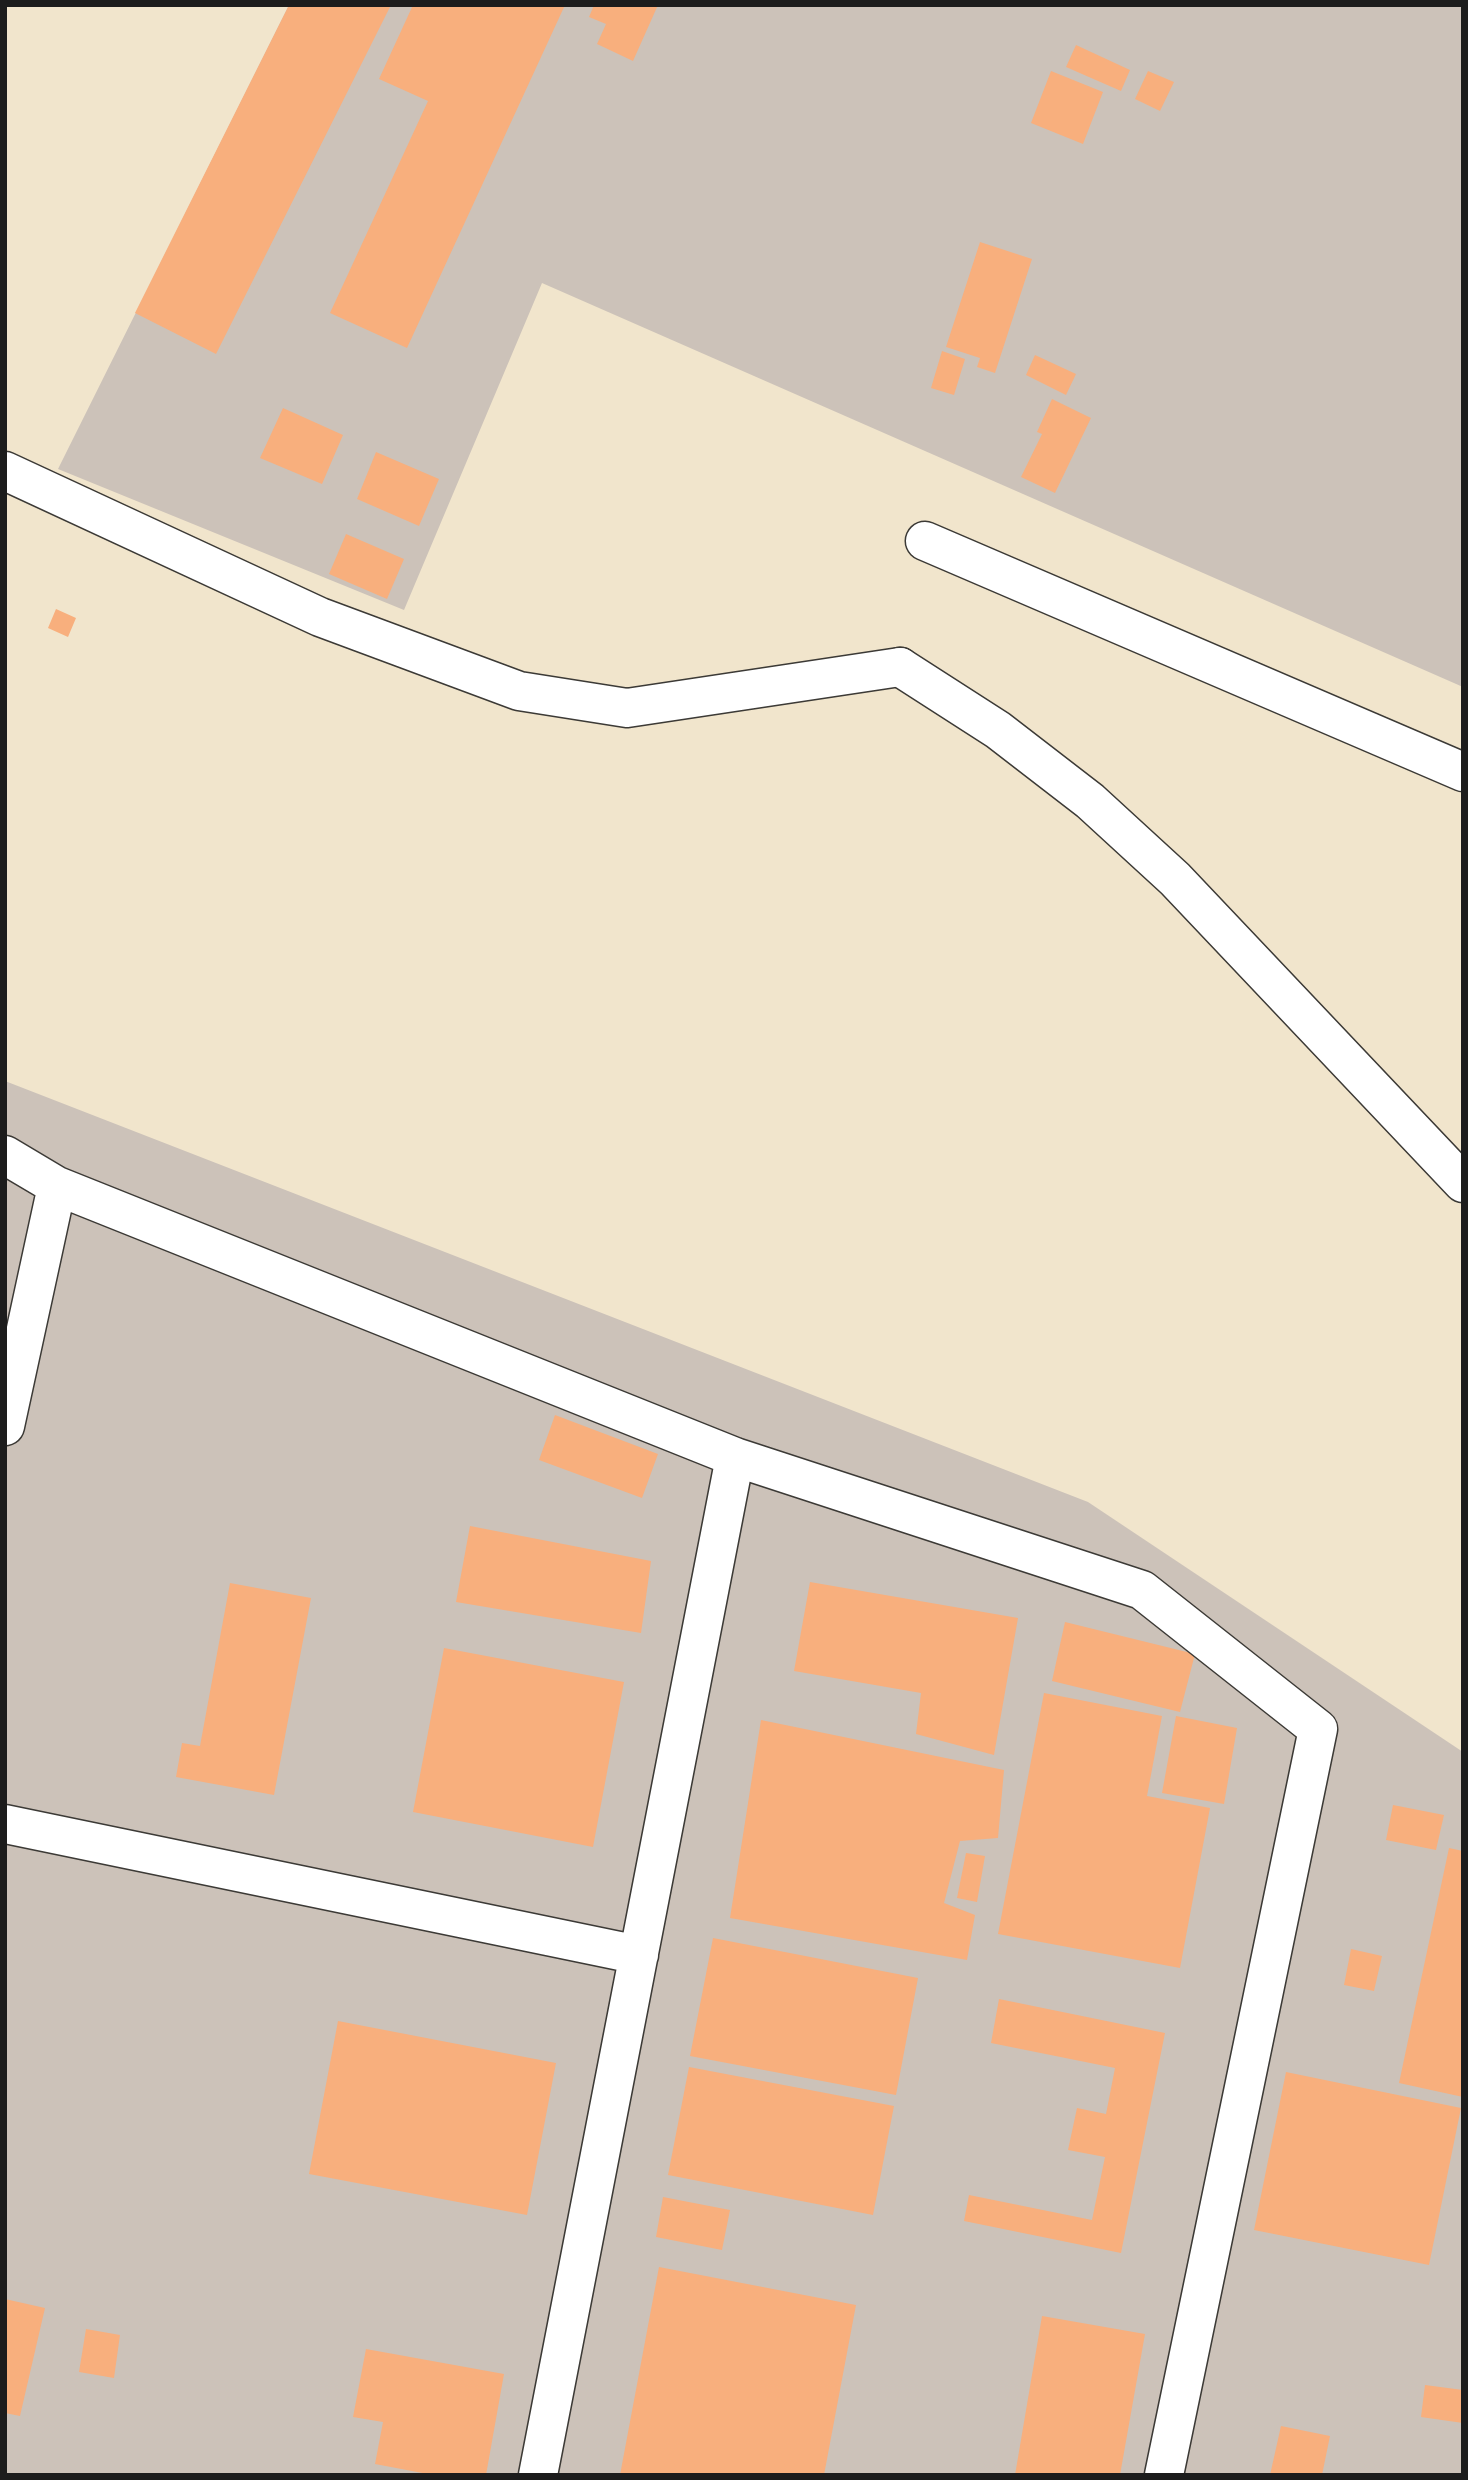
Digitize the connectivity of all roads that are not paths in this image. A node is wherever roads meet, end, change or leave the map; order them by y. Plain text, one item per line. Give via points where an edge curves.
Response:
1 (5, 471) edge
2 (925, 541) dead end
3 (1463, 772) edge
4 (5, 1156) edge
5 (1463, 1183) edge
6 (57, 1186) junction
7 (5, 1426) edge
8 (735, 1457) junction
9 (5, 1824) edge
10 (639, 1955) junction
11 (538, 2475) edge
12 (1164, 2475) edge

1 - 5 street via 320,617 519,691 626,708 900,667 998,730 1090,801 1202,907
2 - 3 street
4 - 6 street
6 - 7 street
6 - 8 street
8 - 10 street
8 - 12 street via 1142,1591 1318,1729
9 - 10 street
10 - 11 street

